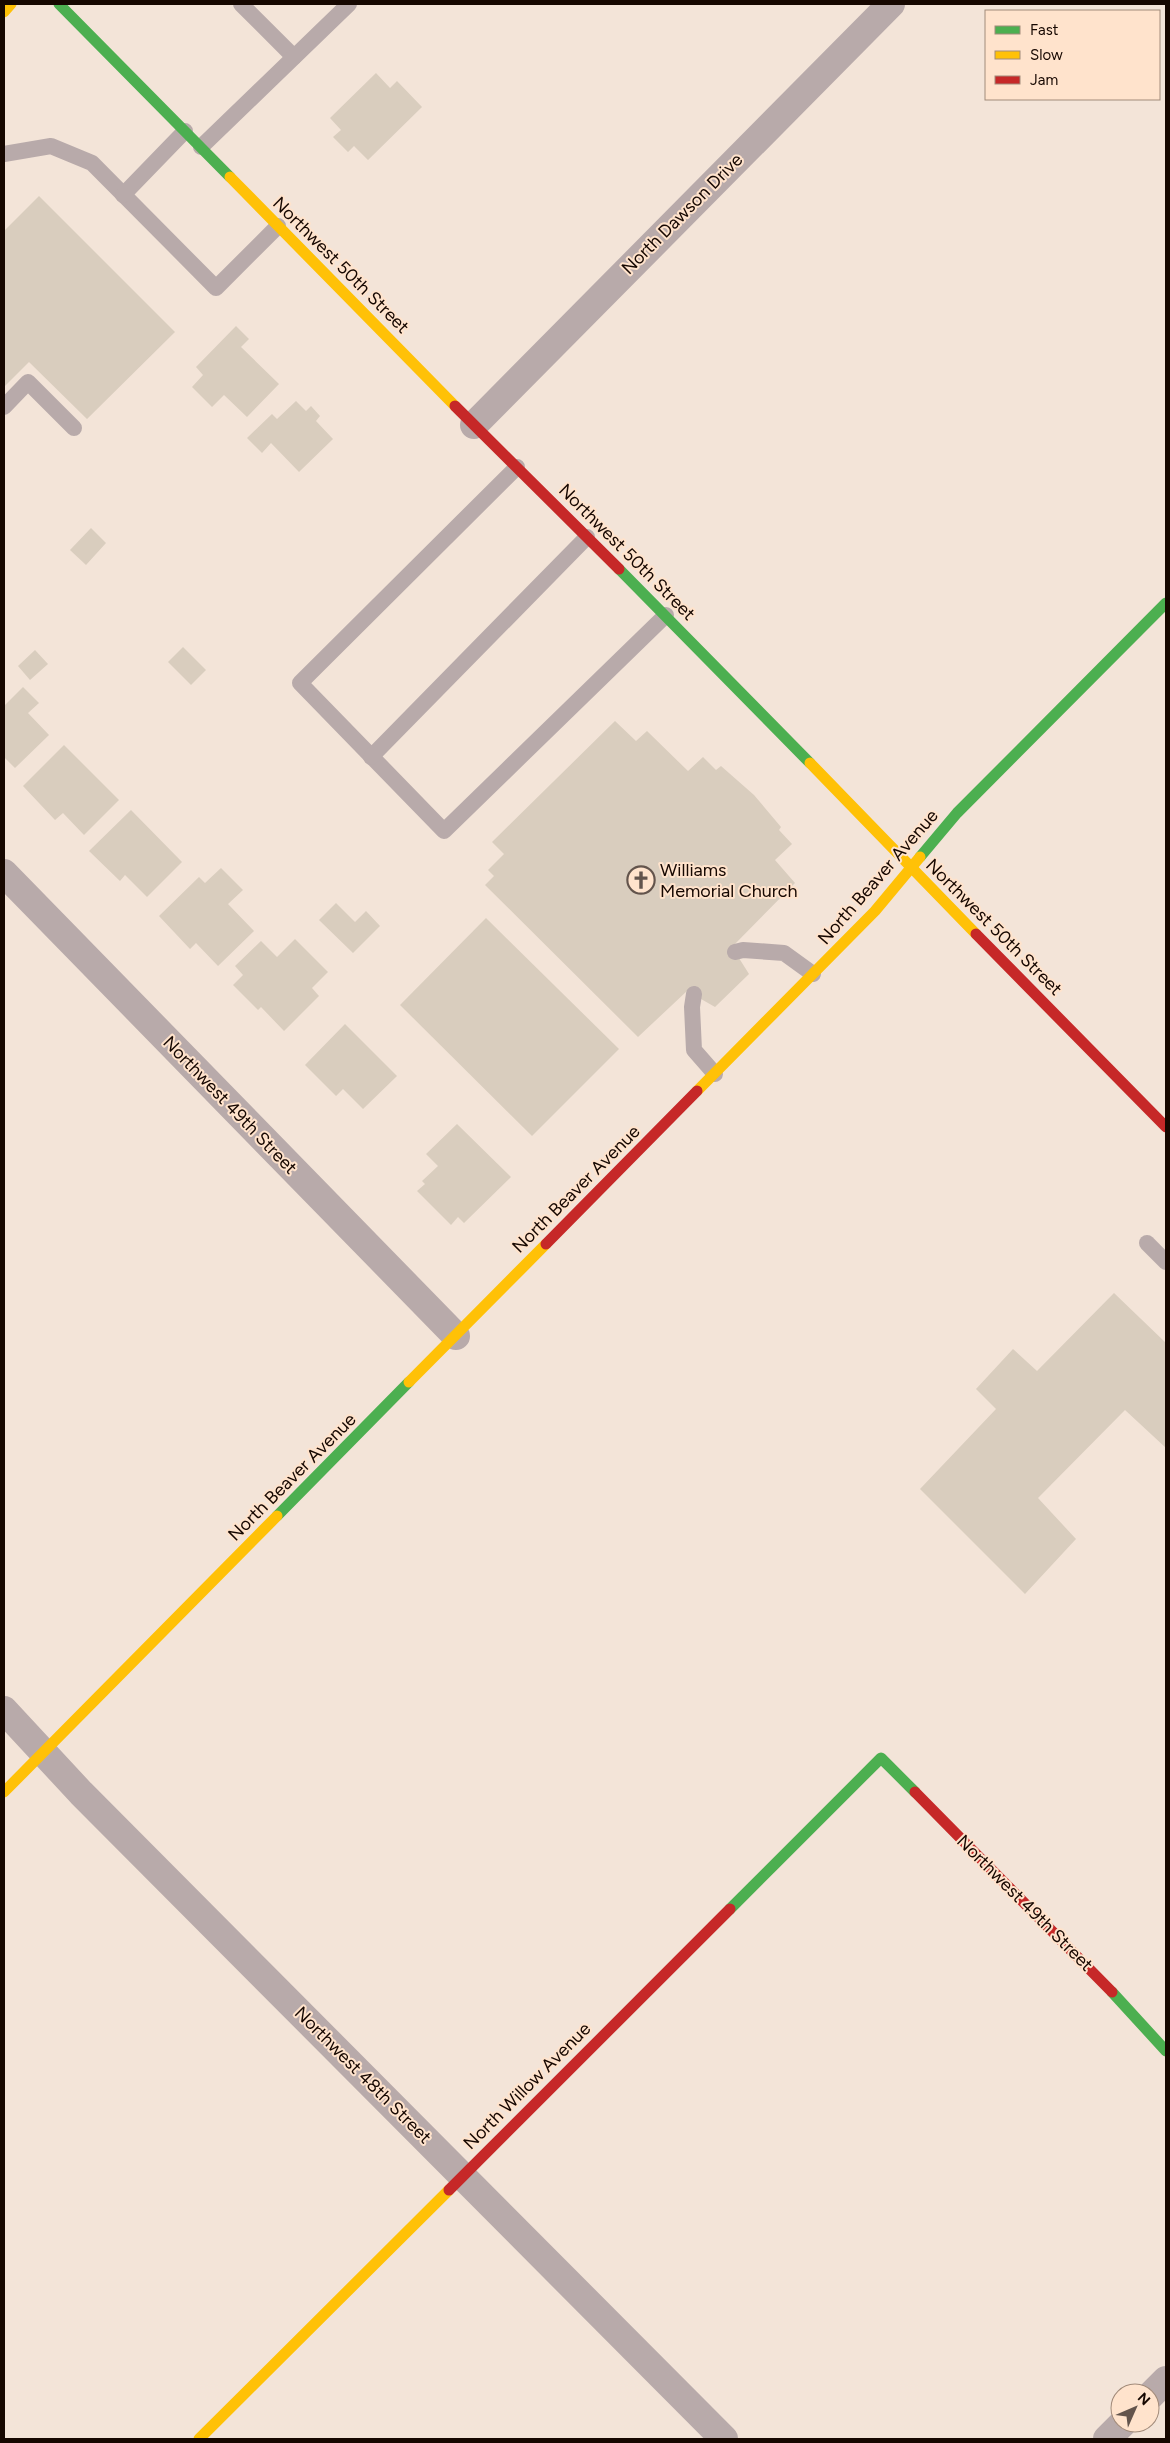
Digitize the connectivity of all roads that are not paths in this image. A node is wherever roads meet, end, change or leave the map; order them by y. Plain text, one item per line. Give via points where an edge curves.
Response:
1 (11, 4) edge
2 (59, 4) edge
3 (241, 4) edge
4 (349, 4) edge
5 (891, 4) edge
6 (4, 12) edge
7 (294, 57) junction
8 (185, 131) junction
9 (201, 147) junction
10 (4, 154) edge
11 (123, 194) junction
12 (278, 226) junction
13 (4, 407) edge
14 (474, 426) junction
15 (74, 428) dead end
16 (517, 467) junction
17 (587, 537) junction
18 (1166, 603) edge
19 (666, 615) junction
20 (371, 757) junction
21 (911, 868) junction
22 (4, 873) edge
23 (735, 952) dead end
24 (813, 974) junction
25 (694, 994) dead end
26 (715, 1074) junction
27 (1166, 1128) edge
28 (1147, 1243) dead end
29 (1166, 1262) edge
30 (456, 1336) junction
31 (4, 1710) edge
32 (43, 1753) junction
33 (881, 1758) joint
34 (4, 1792) edge
35 (1166, 2051) edge
36 (462, 2175) junction
37 (199, 2439) edge
38 (724, 2439) edge

1 - 6 street
2 - 8 street, Northwest 50th Street
3 - 7 lane
4 - 7 lane
5 - 14 street, North Dawson Drive
7 - 9 lane
8 - 9 street, Northwest 50th Street
8 - 11 lane
9 - 12 street, Northwest 50th Street
10 - 11 lane via 51,146 92,163
11 - 12 lane via 216,288
12 - 14 street, Northwest 50th Street
13 - 15 lane via 28,382
14 - 16 street, Northwest 50th Street
16 - 17 street, Northwest 50th Street
16 - 20 lane via 300,683
17 - 19 street, Northwest 50th Street
17 - 20 lane
18 - 21 street, North Beaver Avenue via 957,813
19 - 20 lane via 444,831
19 - 21 street, Northwest 50th Street
21 - 24 street, North Beaver Avenue via 876,911
21 - 27 street, Northwest 50th Street
22 - 30 street, Northwest 49th Street
23 - 24 lane via 784,953
24 - 26 street, North Beaver Avenue
25 - 26 lane via 694,1050
26 - 30 street, North Beaver Avenue
28 - 29 lane
30 - 32 street, North Beaver Avenue
31 - 32 street, Northwest 48th Street
32 - 34 street, North Beaver Avenue
32 - 36 street, Northwest 48th Street
33 - 35 street, Northwest 49th Street
33 - 36 street, North Willow Avenue
36 - 37 street, North Willow Avenue
36 - 38 street, Northwest 48th Street

